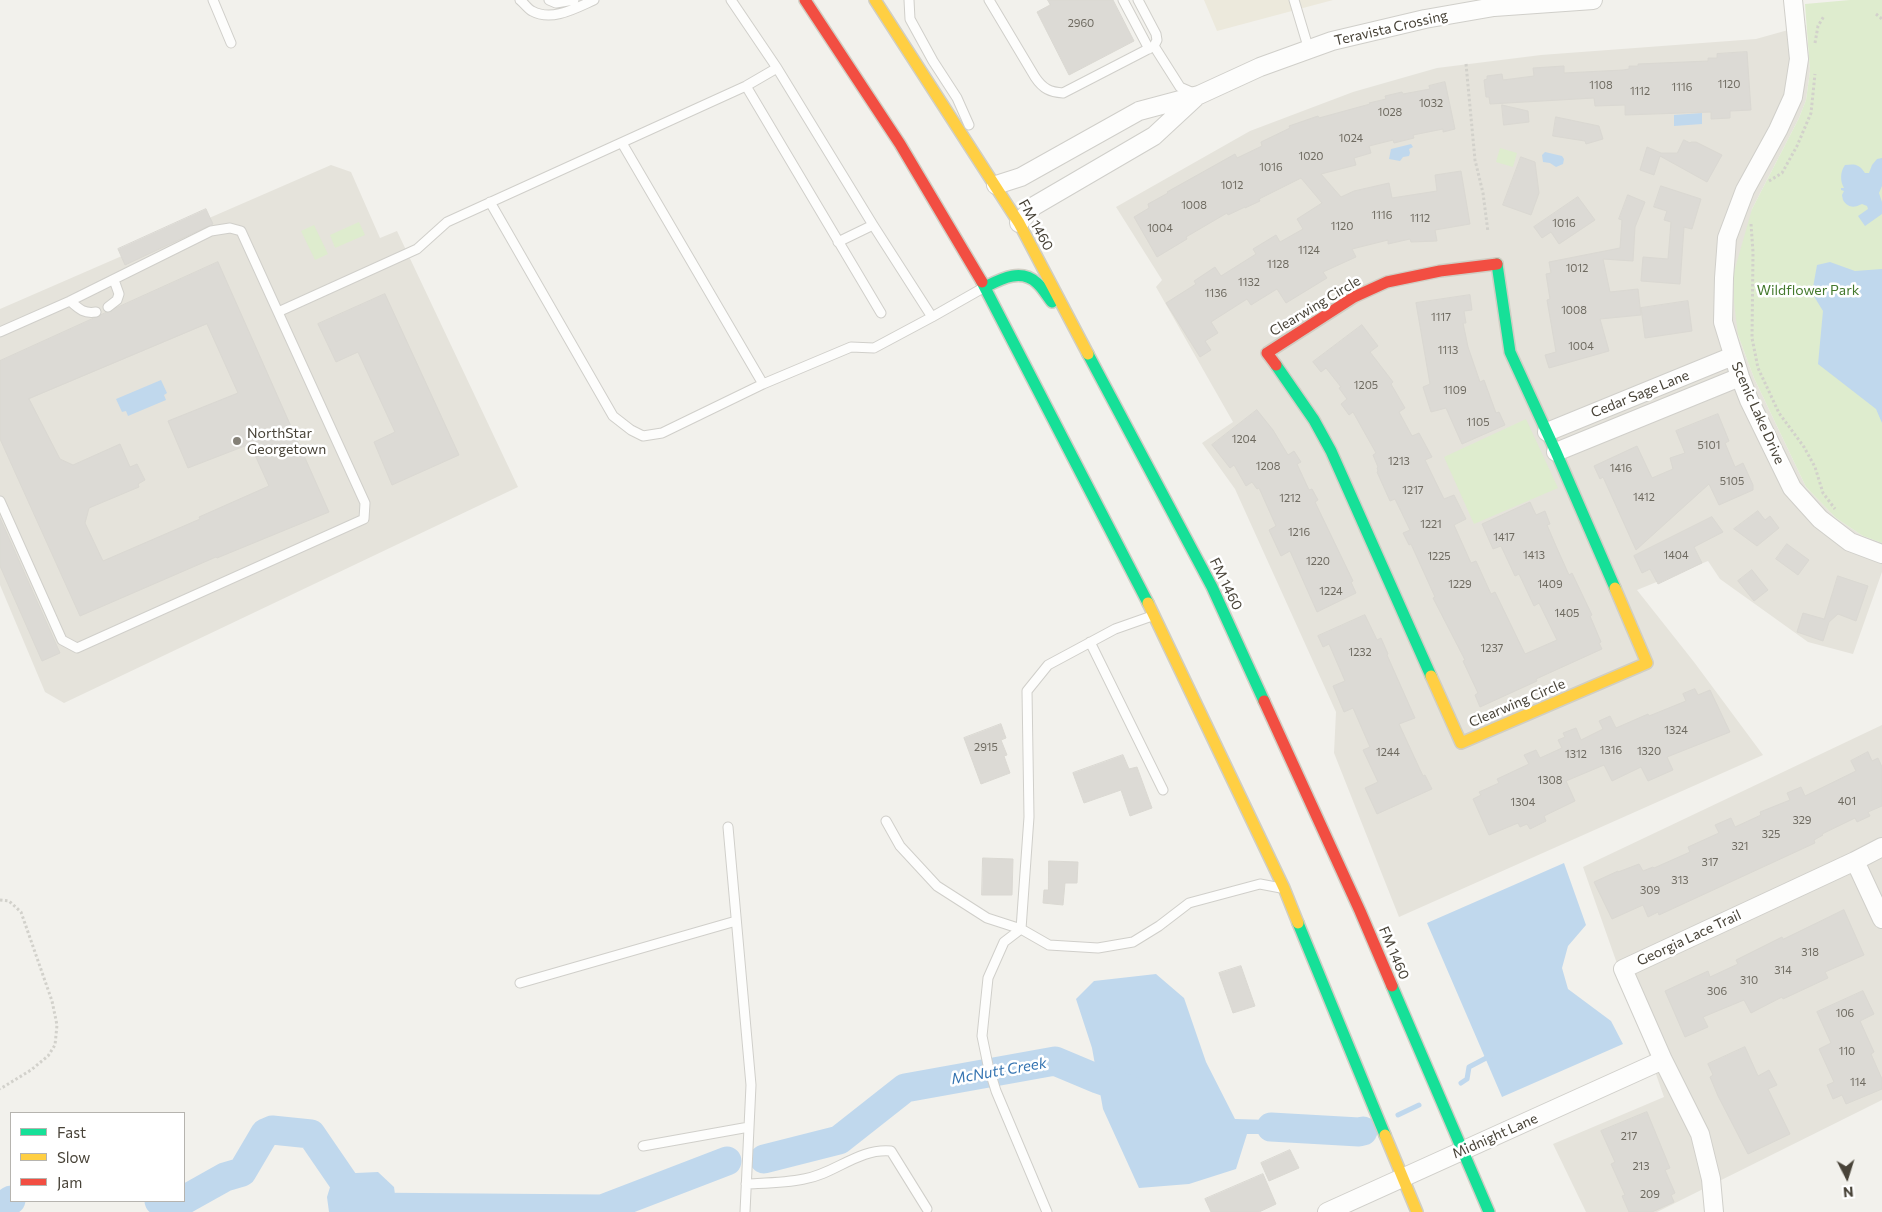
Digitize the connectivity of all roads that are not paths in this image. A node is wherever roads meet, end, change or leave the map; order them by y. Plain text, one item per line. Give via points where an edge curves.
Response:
1 (213, 0) edge
2 (520, 0) edge
3 (549, 0) edge
4 (574, 0) edge
5 (594, 0) edge
6 (731, 0) edge
7 (806, 0) edge
8 (875, 0) edge
9 (909, 0) edge
10 (990, 0) edge
11 (1123, 0) edge
12 (1138, 0) edge
13 (1294, 0) edge
14 (1593, 0) edge
15 (1793, 0) edge
16 (231, 43) dead end
17 (1151, 48) junction
18 (1308, 50) junction
19 (777, 68) junction
20 (746, 86) junction
21 (1199, 95) junction
22 (622, 142) junction
23 (980, 161) junction
24 (996, 185) junction
25 (490, 202) junction
26 (1019, 223) junction
27 (873, 225) junction
28 (838, 242) junction
29 (114, 280) junction
30 (986, 287) junction
31 (70, 301) junction
32 (108, 306) dead end
33 (96, 312) dead end
34 (278, 312) junction
35 (881, 313) dead end
36 (932, 317) junction
37 (0, 332) edge
38 (1084, 346) junction
39 (1733, 356) junction
40 (1740, 377) junction
41 (763, 384) junction
42 (1547, 432) junction
43 (1556, 452) junction
44 (0, 501) edge
45 (1882, 554) edge
46 (1154, 615) junction
47 (1090, 642) junction
48 (1163, 790) dead end
49 (886, 821) dead end
50 (728, 828) dead end
51 (1882, 847) edge
52 (1855, 861) junction
53 (1284, 888) junction
54 (1882, 919) edge
55 (736, 921) junction
56 (1021, 928) junction
57 (520, 983) dead end
58 (1663, 1060) junction
59 (749, 1127) junction
60 (643, 1146) dead end
61 (1464, 1150) junction
62 (1403, 1177) junction
63 (746, 1184) junction
64 (927, 1209) dead end
65 (745, 1212) edge
66 (1047, 1212) edge
67 (1327, 1212) edge
68 (1417, 1212) edge
69 (1489, 1212) edge
70 (1714, 1212) edge

1 - 16 lane
2 - 5 lane via 532,11 549,16 569,12
3 - 4 lane via 556,3
6 - 19 lane
7 - 30 main road via 900,144
8 - 23 main road, FM 1460 / FM 1460
9 - 23 lane via 910,19 957,98 971,128
10 - 17 lane via 1035,77 1051,92 1063,93
11 - 17 lane
12 - 17 lane via 1156,34 1157,40
13 - 18 lane
14 - 18 street, Teravista Crossing via 1494,7 1441,16 1332,41
15 - 39 street, Scenic Lake Drive via 1799,59 1793,97 1745,190 1727,238 1723,322
17 - 21 lane via 1180,87
18 - 21 street, Teravista Crossing via 1260,67
19 - 20 lane
19 - 27 lane
20 - 22 lane
20 - 28 lane
21 - 24 street, Teravista Crossing via 1139,111 1021,177
21 - 26 street, Teravista Crossing via 1154,136 1034,206
22 - 25 lane
22 - 41 lane
23 - 24 main road, FM 1460 / FM 1460
24 - 26 main road, FM 1460 / FM 1460
25 - 34 lane via 447,222 417,250
25 - 41 lane via 613,416 623,425 643,436 662,433
26 - 38 main road, FM 1460 / FM 1460
27 - 28 lane
27 - 36 lane
28 - 35 lane
29 - 31 lane
29 - 32 lane via 119,294 117,300
29 - 34 lane via 211,231 230,228 241,231
30 - 36 lane
30 - 38 main road via 1004,277 1023,276 1037,282
30 - 46 main road
31 - 33 lane via 86,313
31 - 37 lane
34 - 44 lane via 365,503 364,519 77,648 62,640
36 - 41 lane via 874,348 851,347
38 - 61 main road, FM 1460 / FM 1460 via 1212,587 1360,911
39 - 40 street, Scenic Lake Drive
39 - 42 street, Cedar Sage Lane
40 - 43 street, Cedar Sage Lane
40 - 45 street, Scenic Lake Drive via 1792,488 1820,519 1850,542
42 - 43 main road, Clearwing Circle
42 - 43 main road, Clearwing Circle via 1510,352 1497,264 1387,282 1354,297 1267,353 1314,420 1331,451 1461,743 1647,663
46 - 47 lane
46 - 53 main road
47 - 48 lane
47 - 56 lane via 1048,665 1027,691 1029,818
49 - 56 lane via 900,846 937,886 987,918
50 - 55 lane
51 - 52 street, Georgia Lace Trail
52 - 54 street
52 - 58 street, Georgia Lace Trail via 1623,969
53 - 56 lane via 1260,884 1189,903 1133,942 1098,948 1049,944
53 - 62 main road
55 - 57 lane
55 - 59 lane via 751,1085
56 - 66 lane via 1004,942 988,978 982,1036 996,1091
58 - 61 street, Midnight Lane
58 - 70 street, Georgia Lace Trail via 1700,1134 1711,1179
59 - 60 lane
59 - 63 lane
61 - 62 street, Midnight Lane
61 - 69 main road, FM 1460 / FM 1460
62 - 67 street, Midnight Lane
62 - 68 main road
63 - 64 lane via 805,1179 867,1152 891,1151
63 - 65 lane

